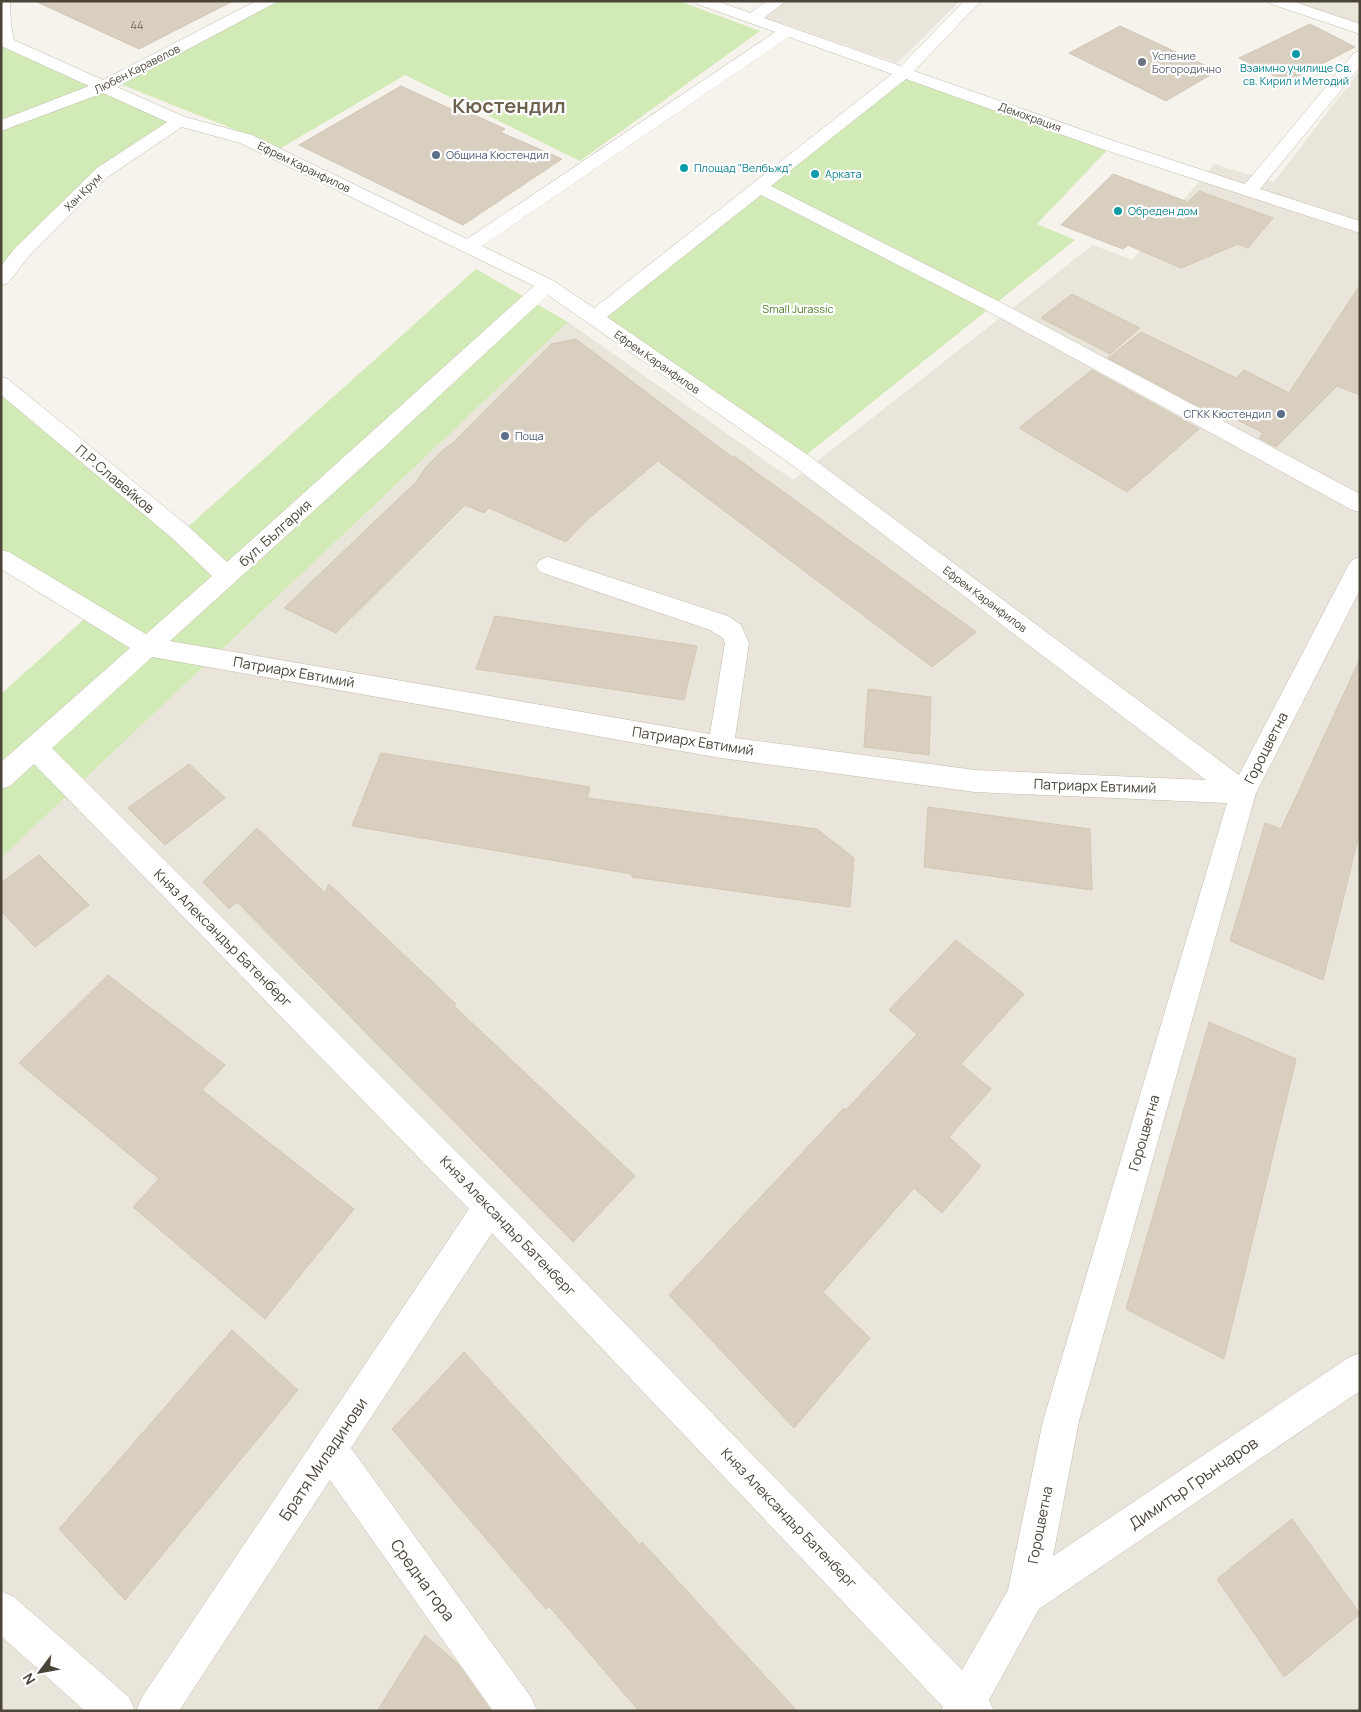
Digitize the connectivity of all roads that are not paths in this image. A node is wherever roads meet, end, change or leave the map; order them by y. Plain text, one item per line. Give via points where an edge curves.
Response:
1 (2, 1) edge
2 (268, 1) edge
3 (702, 1) edge
4 (778, 1) edge
5 (973, 1) edge
6 (1276, 1) edge
7 (752, 19) junction
8 (1360, 29) edge
9 (787, 31) junction
10 (4, 44) edge
11 (1360, 56) edge
12 (904, 72) junction
13 (105, 86) junction
14 (179, 121) junction
15 (1, 126) edge
16 (760, 187) junction
17 (1248, 191) junction
18 (1360, 228) edge
19 (468, 247) junction
20 (1, 280) edge
21 (547, 285) junction
22 (594, 318) junction
23 (1, 384) edge
24 (1360, 504) edge
25 (1, 558) edge
26 (548, 566) dead end
27 (1360, 566) edge
28 (227, 576) junction
29 (148, 647) junction
30 (721, 747) junction
31 (34, 748) junction
32 (1, 778) edge
33 (1243, 792) junction
34 (490, 1207) junction
35 (1360, 1370) edge
36 (330, 1449) junction
37 (1026, 1596) junction
38 (1, 1610) edge
39 (967, 1708) edge
40 (115, 1711) edge
41 (156, 1711) edge
42 (517, 1711) edge

1 - 10 street
2 - 13 street, Любен Kаравелов
3 - 7 street, Демокрация
4 - 7 street
5 - 12 street
6 - 8 street
7 - 9 street, Демокрация
9 - 12 street, Демокрация
9 - 19 street
10 - 13 street, Ефрем Каранфилов
11 - 17 street
12 - 16 street
12 - 17 street, Демокрация
13 - 14 street, Ефрем Каранфилов
13 - 15 street, Любен Kаравелов
14 - 19 street, Ефрем Каранфилов via 246,139
14 - 20 street, Хан Крум via 103,172 22,252
16 - 22 street
16 - 24 street via 993,306
17 - 18 street, Демокрация
19 - 21 street, Ефрем Каранфилов
21 - 22 street, Ефрем Каранфилов
21 - 28 street, бул. България
22 - 33 street, Ефрем Каранфилов via 800,460
23 - 28 street, П.Р.Славейков via 181,533
25 - 29 street
26 - 30 street via 718,623 732,632 737,643
27 - 33 street, Гороцветна
28 - 29 street, бул. България
29 - 30 street, Патриарх Евтимий
29 - 31 street, бул. България
30 - 33 street, Патриарх Евтимий via 975,781
31 - 32 street, бул. България
31 - 34 street, Княз Александър Батенберг
33 - 37 street, Гороцветна via 1061,1422
34 - 36 street, Братя Миладинови
34 - 39 street, Княз Александър Батенберг
35 - 37 street, Димитър Грънчаров
36 - 41 street, Братя Миладинови
36 - 42 street, Средна гора
37 - 39 street, Гороцветна
38 - 40 street

